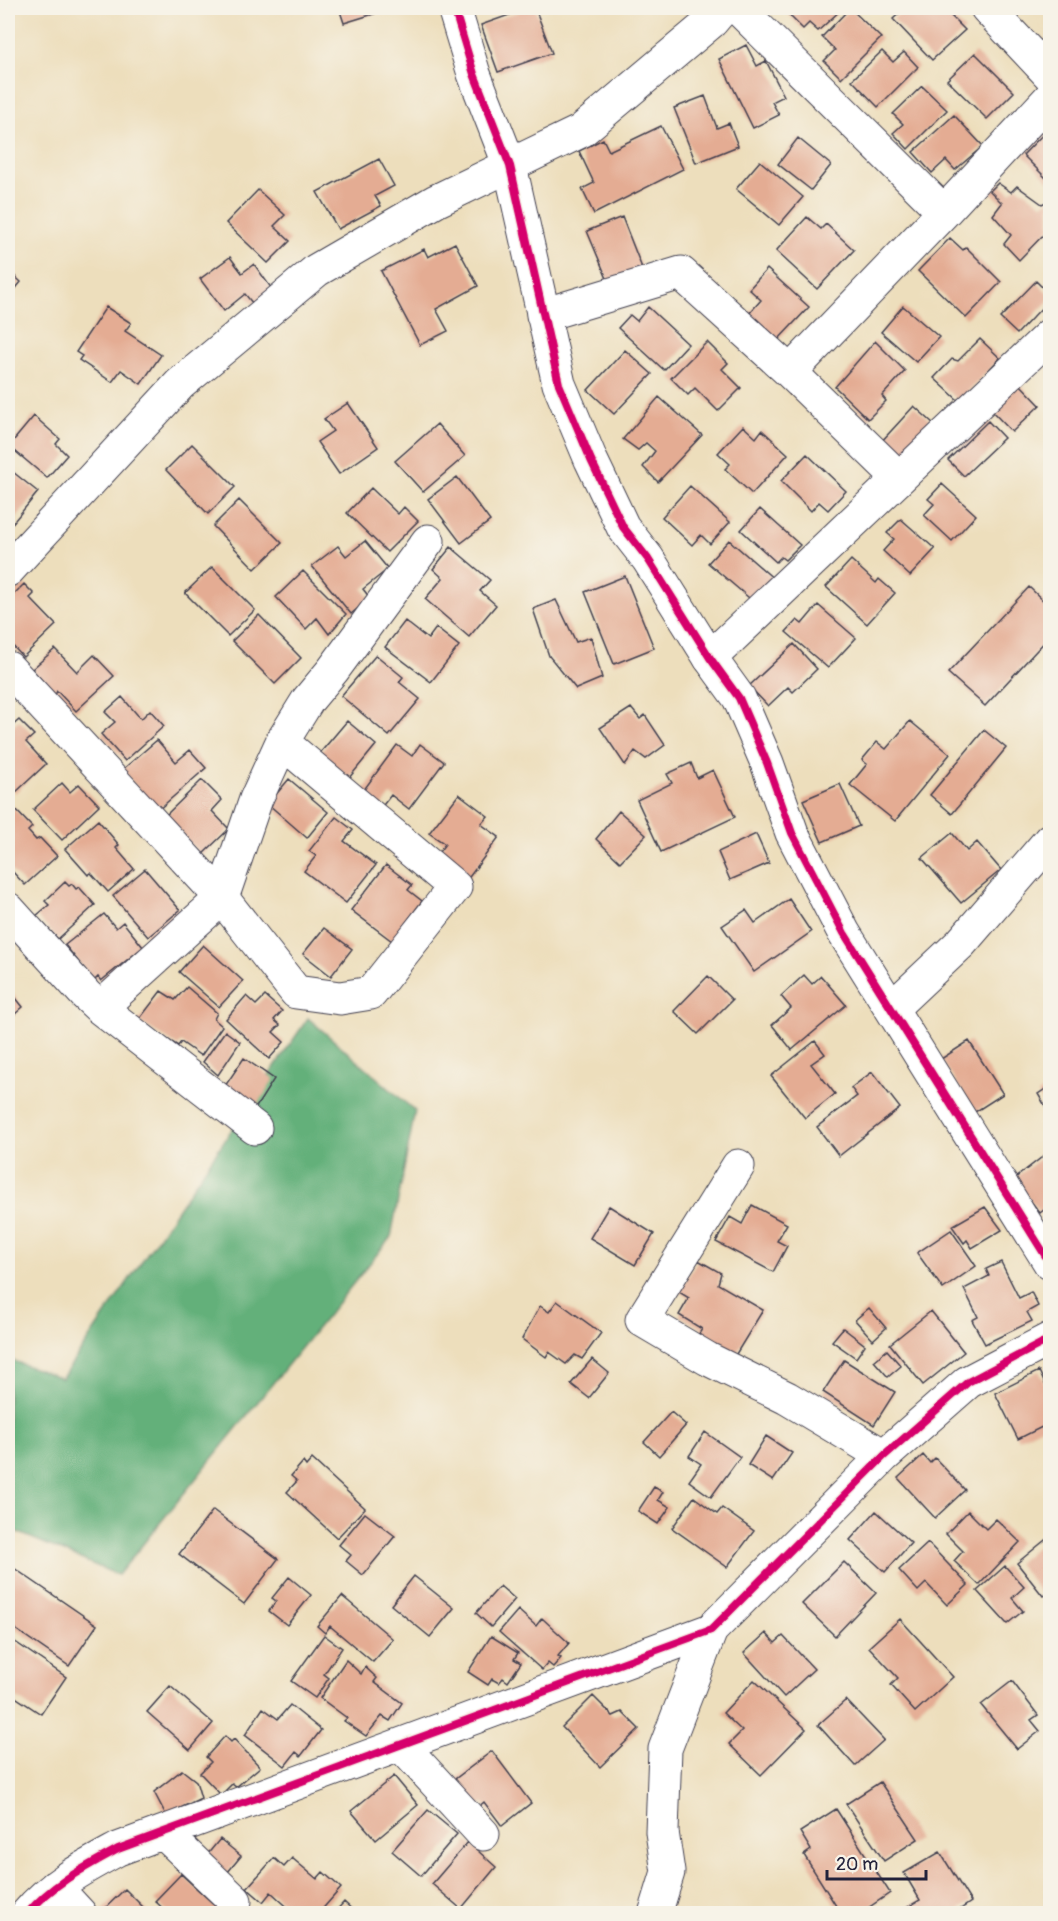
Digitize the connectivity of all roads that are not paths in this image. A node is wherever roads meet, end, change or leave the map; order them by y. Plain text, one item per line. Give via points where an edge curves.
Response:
1 (454, 8) edge
2 (723, 8) edge
3 (738, 8) edge
4 (987, 8) edge
5 (1050, 75) edge
6 (1050, 98) edge
7 (510, 166) junction
8 (944, 212) junction
9 (543, 315) junction
10 (1050, 334) edge
11 (790, 372) junction
12 (899, 478) junction
13 (428, 540) dead end
14 (8, 570) edge
15 (710, 658) junction
16 (8, 668) edge
17 (282, 742) junction
18 (1047, 849) edge
19 (222, 898) junction
20 (8, 909) edge
21 (100, 1008) junction
22 (892, 1008) junction
23 (255, 1128) dead end
24 (738, 1166) dead end
25 (1050, 1263) edge
26 (1050, 1339) edge
27 (884, 1456) junction
28 (711, 1630) junction
29 (401, 1745) junction
30 (164, 1833) junction
31 (483, 1834) dead end
32 (56, 1887) junction
33 (235, 1901) dead end
34 (27, 1914) edge
35 (80, 1914) edge
36 (656, 1914) edge

1 - 7 street via 474,74
2 - 7 street via 581,131
3 - 8 street
4 - 5 street
6 - 8 street
7 - 9 street
7 - 14 street via 436,201 317,270 180,384
8 - 11 street
9 - 11 street via 681,273
9 - 15 street via 559,384 623,527 648,559
10 - 12 street
11 - 12 street
12 - 15 street
13 - 17 street via 308,700
15 - 22 street via 739,698 802,853 844,933
16 - 19 street
17 - 19 street via 256,799
17 - 19 street via 455,888 371,993 340,998 296,992
18 - 22 street via 961,944
19 - 21 street
20 - 21 street
21 - 23 street
22 - 25 street
24 - 27 street via 642,1320 708,1359 787,1398
26 - 27 street via 968,1382
27 - 28 street
28 - 29 street
28 - 36 street via 665,1749 662,1832 668,1872
29 - 30 street
29 - 31 street
30 - 32 street via 118,1849
30 - 33 street
32 - 34 street
32 - 35 street

